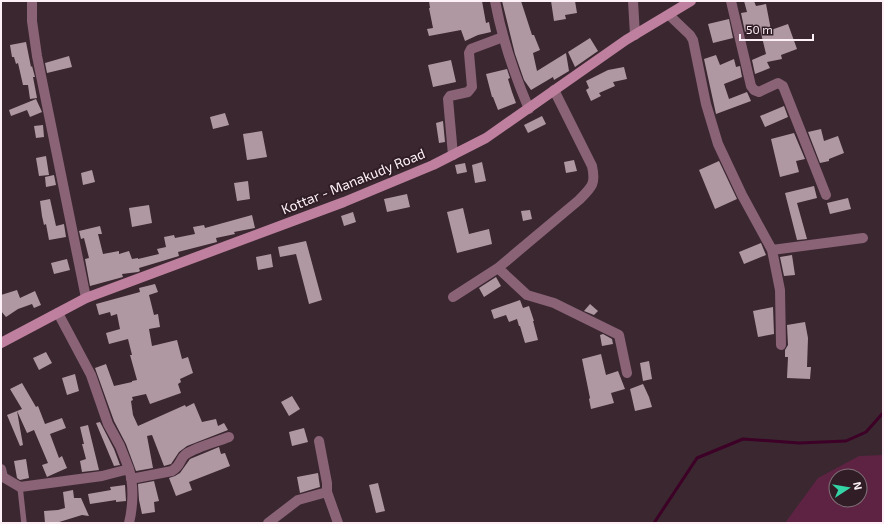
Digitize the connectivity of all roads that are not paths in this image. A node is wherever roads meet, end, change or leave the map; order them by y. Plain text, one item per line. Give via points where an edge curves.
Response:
1 (32, 1) edge
2 (494, 1) edge
3 (633, 1) edge
4 (692, 1) edge
5 (731, 1) edge
6 (669, 15) junction
7 (635, 35) junction
8 (503, 37) junction
9 (554, 90) junction
10 (529, 109) junction
11 (453, 155) junction
12 (826, 195) dead end
13 (863, 238) dead end
14 (772, 250) junction
15 (498, 268) junction
16 (453, 297) dead end
17 (86, 298) junction
18 (58, 313) junction
19 (1, 342) edge
20 (781, 345) dead end
21 (628, 373) dead end
22 (229, 437) dead end
23 (319, 441) dead end
24 (1, 469) edge
25 (130, 474) junction
26 (20, 487) junction
27 (327, 492) junction
28 (24, 523) edge
29 (130, 523) edge
30 (268, 523) edge
31 (338, 523) edge

1 - 17 street via 32,21 38,56
2 - 8 street
3 - 7 street
4 - 6 main road, Kottar - Manakudy Road
5 - 12 street via 751,86 758,92 778,83 782,86
6 - 7 main road, Kottar - Manakudy Road
6 - 14 street via 693,40 706,104 718,144
7 - 9 main road, Kottar - Manakudy Road
8 - 10 street
8 - 11 street via 471,49 469,53 472,87 468,92 452,95 448,99
9 - 10 main road, Kottar - Manakudy Road
9 - 15 street via 592,166 593,183 579,200
10 - 11 main road, Kottar - Manakudy Road via 486,138
11 - 17 main road, Kottar - Manakudy Road via 344,202
13 - 14 street
14 - 20 street via 780,290
15 - 16 street
15 - 21 street via 527,295 554,303 619,335
17 - 18 main road, Kottar - Manakudy Road
18 - 19 main road, Kottar - Manakudy Road
18 - 25 street via 91,375 108,424 120,446
22 - 25 street via 184,455 172,471
23 - 27 street
24 - 26 street via 3,477
25 - 26 street
25 - 29 street
26 - 28 lane
27 - 30 street via 298,500
27 - 31 street

